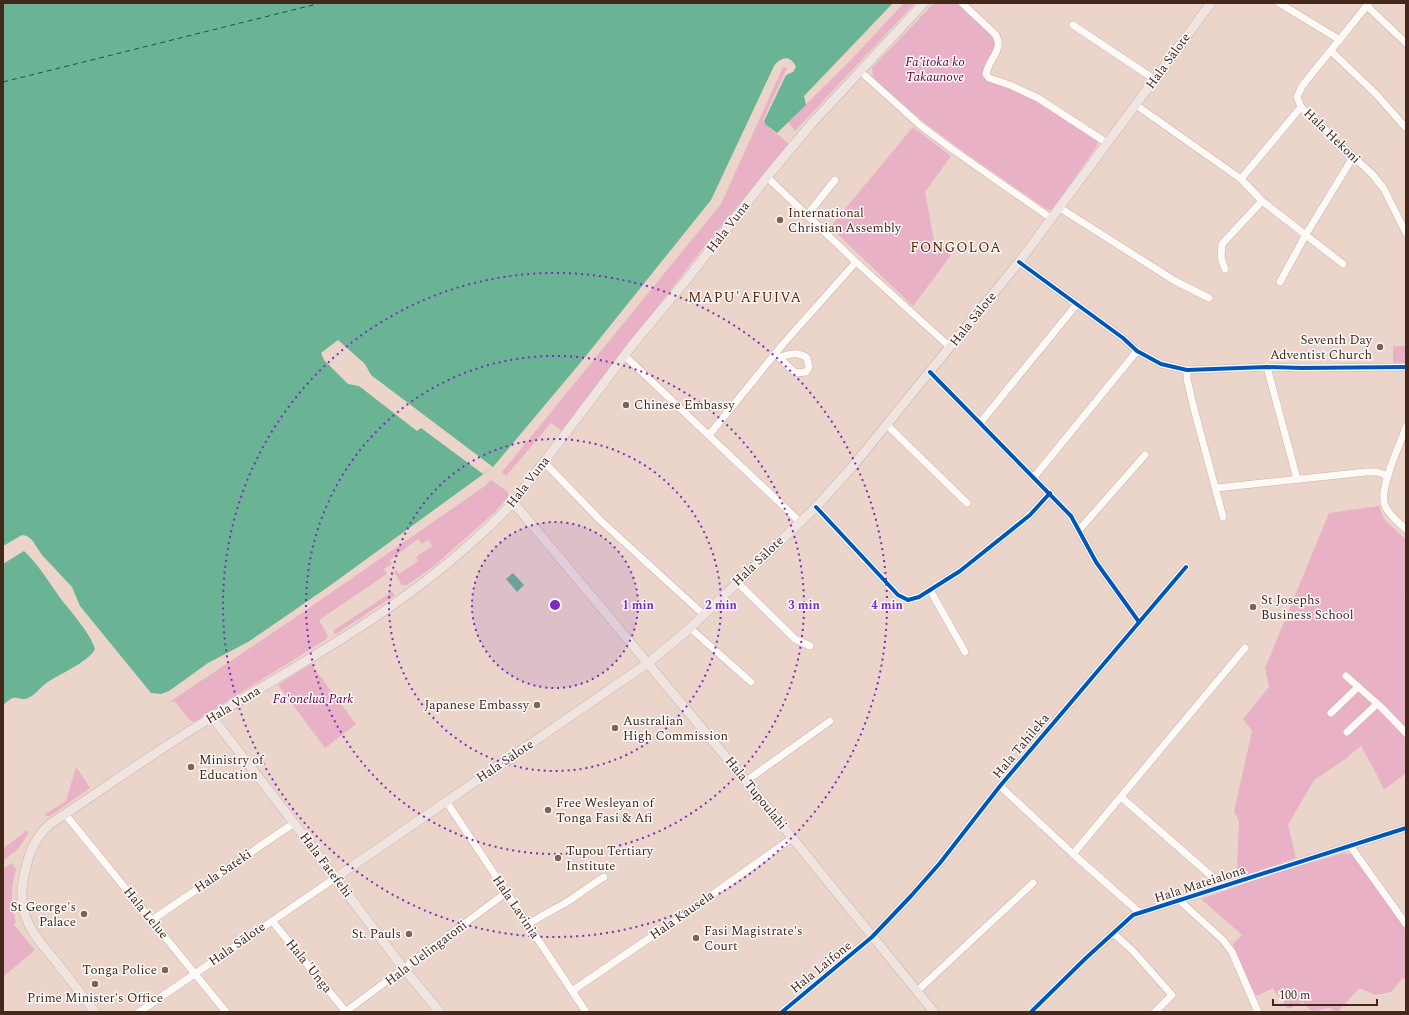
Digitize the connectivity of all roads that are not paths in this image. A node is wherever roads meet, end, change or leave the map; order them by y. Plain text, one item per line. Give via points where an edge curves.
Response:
1 (924, 3) edge
2 (962, 3) edge
3 (1211, 3) edge
4 (1279, 3) edge
5 (1368, 4) edge
6 (1073, 25) dead end
7 (1340, 40) junction
8 (1406, 43) edge
9 (1331, 51) junction
10 (860, 71) junction
11 (1154, 79) junction
12 (1136, 105) junction
13 (1301, 107) junction
14 (1406, 128) edge
15 (1107, 143) junction
16 (1353, 157) junction
17 (767, 177) junction
18 (1241, 179) junction
19 (835, 180) dead end
20 (1262, 201) junction
21 (1060, 208) junction
22 (807, 215) junction
23 (1052, 219) junction
24 (1406, 234) edge
25 (1305, 236) junction
26 (856, 262) junction
27 (1019, 262) junction
28 (1343, 264) dead end
29 (1225, 269) dead end
30 (1280, 282) dead end
31 (1209, 298) dead end
32 (1077, 304) junction
33 (950, 347) junction
34 (1137, 351) junction
35 (624, 355) junction
36 (1267, 367) junction
37 (1406, 367) edge
38 (1187, 370) junction
39 (930, 372) junction
40 (980, 423) junction
41 (887, 425) junction
42 (1406, 428) edge
43 (709, 435) junction
44 (1145, 455) dead end
45 (544, 462) junction
46 (1388, 476) junction
47 (1034, 477) junction
48 (1297, 479) junction
49 (1216, 488) junction
50 (1050, 493) junction
51 (513, 502) junction
52 (967, 504) dead end
53 (816, 507) junction
54 (1222, 517) dead end
55 (800, 522) junction
56 (1406, 529) edge
57 (1079, 530) junction
58 (1186, 567) dead end
59 (737, 582) junction
60 (930, 590) junction
61 (703, 614) junction
62 (1139, 622) junction
63 (690, 628) junction
64 (810, 646) dead end
65 (1245, 648) dead end
66 (965, 652) dead end
67 (648, 663) junction
68 (1346, 676) dead end
69 (751, 682) dead end
70 (1358, 687) junction
71 (1377, 704) junction
72 (1331, 713) dead end
73 (212, 717) junction
74 (830, 721) dead end
75 (1348, 732) dead end
76 (1406, 733) edge
77 (746, 780) junction
78 (1000, 786) junction
79 (1121, 797) junction
80 (446, 801) junction
81 (65, 814) junction
82 (294, 823) junction
83 (1406, 828) edge
84 (792, 838) junction
85 (1351, 846) junction
86 (1072, 854) junction
87 (604, 877) dead end
88 (335, 878) junction
89 (1033, 883) dead end
90 (1224, 886) junction
91 (507, 892) junction
92 (1180, 901) junction
93 (1140, 914) junction
94 (152, 920) junction
95 (272, 920) junction
96 (528, 924) junction
97 (1406, 924) edge
98 (1113, 933) junction
99 (872, 937) junction
100 (404, 969) junction
101 (195, 974) junction
102 (572, 991) junction
103 (917, 991) junction
104 (95, 1012) edge
105 (139, 1012) edge
106 (226, 1012) edge
107 (346, 1012) edge
108 (440, 1012) edge
109 (586, 1012) edge
110 (782, 1012) edge
111 (934, 1012) edge
112 (1031, 1012) edge
113 (1155, 1012) edge
114 (1258, 1012) edge

1 - 10 main road, Hala Vuna
2 - 15 street via 999,40 999,46 987,68 986,74 989,78 1038,98
3 - 11 main road, Hala Sālote
4 - 7 street
5 - 7 street, Hala Hekoni
5 - 8 street
6 - 11 street
7 - 9 street, Hala Hekoni
9 - 13 street, Hala Hekoni via 1299,91 1297,97
9 - 14 street via 1376,94
10 - 17 main road, Hala Vuna
10 - 23 street via 920,125
11 - 12 main road, Hala Sālote
12 - 15 main road, Hala Sālote
12 - 18 street
13 - 16 street, Hala Hekoni
13 - 18 street
15 - 21 main road, Hala Sālote
16 - 24 street, Hala Hekoni via 1384,189
16 - 25 street
17 - 22 street
17 - 35 main road, Hala Vuna
18 - 20 street
19 - 22 street
20 - 25 street
20 - 29 street via 1222,244 1221,258
21 - 23 main road, Hala Sālote
21 - 31 street via 1175,281
22 - 26 street
23 - 27 main road, Hala Sālote
25 - 28 street
25 - 30 street
26 - 33 street
26 - 43 street
27 - 32 street
27 - 33 main road, Hala Sālote
32 - 34 street
32 - 40 street
33 - 39 main road, Hala Sālote
34 - 38 street via 1161,364
34 - 47 street
35 - 43 street
35 - 45 main road, Hala Vuna
36 - 37 street
36 - 38 street
36 - 48 street
38 - 49 street via 1193,405
39 - 40 street
39 - 41 main road, Hala Sālote
40 - 47 street
41 - 52 street
41 - 53 main road, Hala Sālote
42 - 46 street
43 - 55 street
44 - 57 street
45 - 51 main road, Hala Vuna
45 - 61 street via 600,520
46 - 48 street via 1366,472
46 - 56 street via 1383,498 1385,506
47 - 50 street
48 - 49 street
49 - 54 street
50 - 57 street via 1071,516
50 - 60 street via 1030,515 960,572
51 - 67 main road, Hala Tupoulahi
51 - 73 main road, Hala Vuna via 447,565 405,597 315,656
53 - 55 main road, Hala Sālote
53 - 60 street via 898,595 908,600
55 - 59 main road, Hala Sālote
57 - 62 street via 1096,562
58 - 62 street, Hala Tahileka
59 - 61 main road, Hala Sālote
59 - 64 street via 795,639
60 - 66 street
61 - 63 main road, Hala Sālote
62 - 78 street, Hala Tahileka
63 - 67 main road, Hala Sālote
63 - 69 street
65 - 79 street
67 - 77 main road, Hala Tupoulahi
67 - 80 main road, Hala Sālote
68 - 70 street
70 - 71 street
70 - 72 street
71 - 75 street
71 - 76 street
73 - 81 main road, Hala Vuna
73 - 82 main road, Hala Fatefehi
74 - 77 street
77 - 84 main road, Hala Tupoulahi
78 - 86 street
78 - 99 street, Hala Tahileka via 940,863
79 - 86 street
79 - 90 street
80 - 88 main road, Hala Sālote
80 - 91 street, Hala Lavinia
81 - 94 street, Hala Lelue
81 - 104 main road, Hala Vuna via 43,831 32,849 23,879 22,897 28,924
82 - 88 main road, Hala Fatefehi
82 - 94 street, Hala Sateki
83 - 85 street, Hala Mateialona
84 - 99 main road, Hala Tupoulahi
84 - 102 street, Hala Kausela
85 - 90 street, Hala Mateialona
85 - 97 street
86 - 93 street
87 - 96 street via 566,903
88 - 95 street, Hala Sālote
88 - 100 main road, Hala Fatefehi
89 - 103 street
90 - 92 street, Hala Mateialona
91 - 96 street, Hala Lavinia
91 - 100 street, Hala Uelingatoni
92 - 93 street, Hala Mateialona
92 - 114 street via 1232,952
93 - 98 street, Hala Mateialona via 1133,915
94 - 101 street, Hala Lelue
95 - 101 street, Hala Sālote
95 - 107 street, Hala 'Unga
96 - 102 street, Hala Lavinia
98 - 112 street, Hala Mateialona
98 - 113 street via 1133,951 1172,995
99 - 103 main road, Hala Tupoulahi
99 - 110 street, Hala Laifone
100 - 107 street, Hala Uelingatoni
100 - 108 main road, Hala Fatefehi
101 - 105 street, Hala Sālote
101 - 106 street, Hala Lelue
102 - 109 street, Hala Lavinia
103 - 111 main road, Hala Tupoulahi

